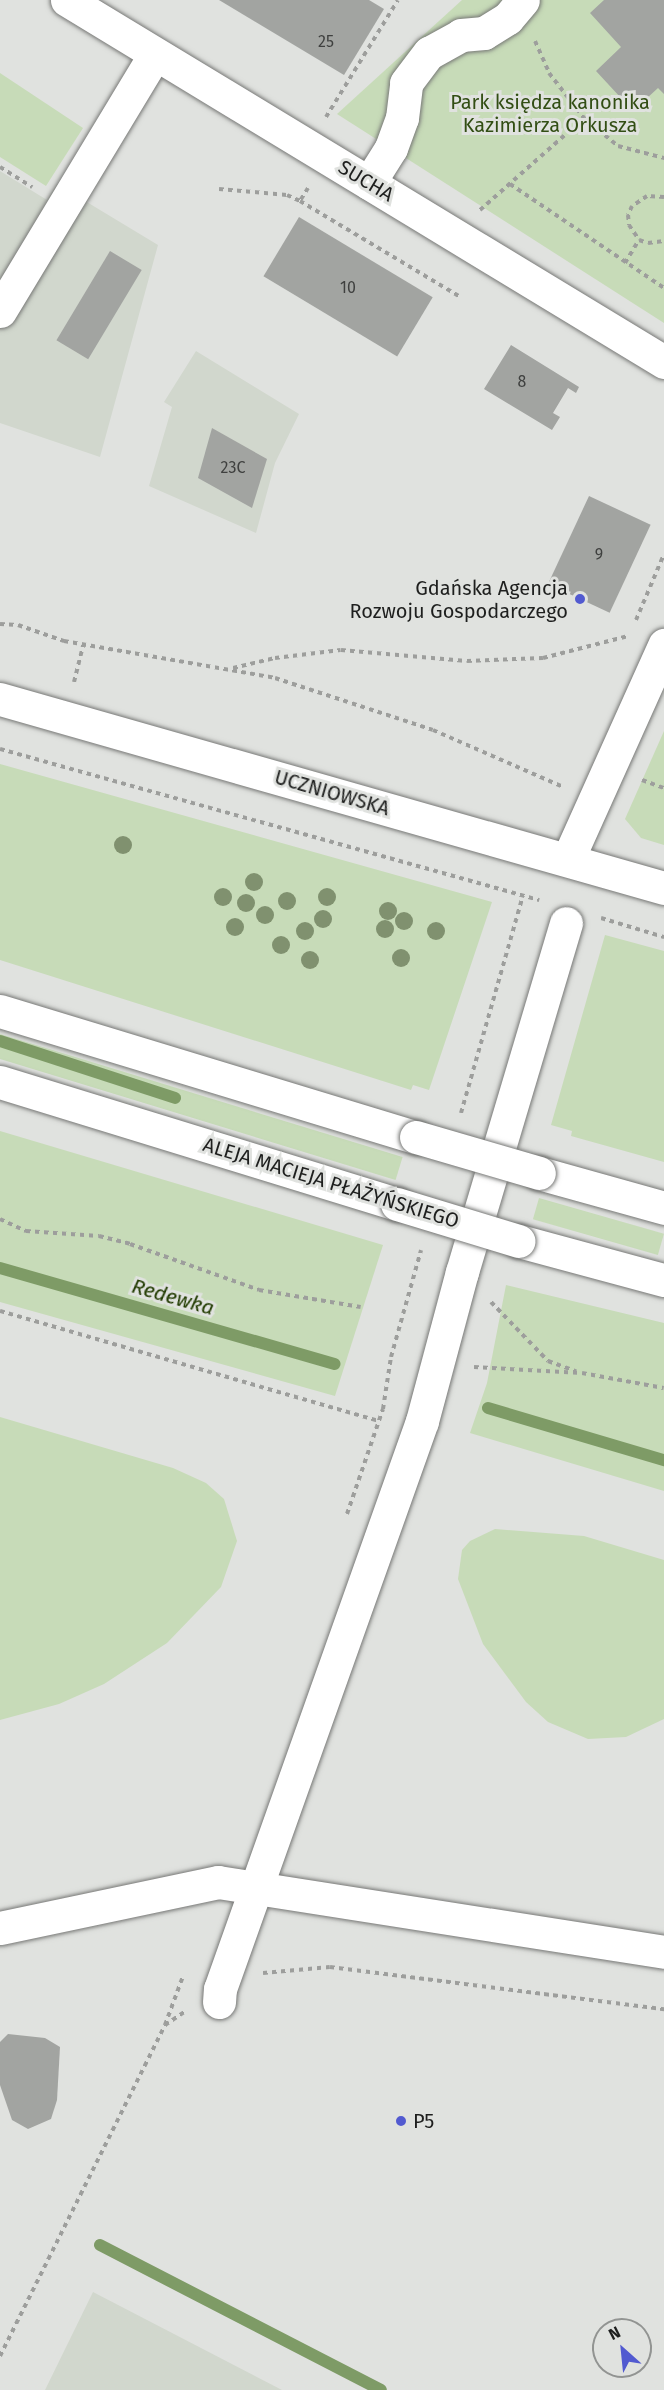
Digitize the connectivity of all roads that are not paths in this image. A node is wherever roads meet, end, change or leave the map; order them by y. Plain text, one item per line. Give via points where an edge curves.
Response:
1 (67, 0) edge
2 (521, 3) edge
3 (155, 54) junction
4 (369, 183) junction
5 (0, 311) edge
6 (664, 362) edge
7 (664, 645) edge
8 (0, 699) edge
9 (568, 859) junction
10 (664, 888) edge
11 (566, 923) dead end
12 (0, 1011) edge
13 (0, 1082) edge
14 (664, 1208) edge
15 (664, 1280) edge
16 (255, 1891) junction
17 (0, 1928) edge
18 (664, 1952) edge
19 (219, 2002) dead end

1 - 3 street, SUCHA
2 - 4 street via 508,18 484,33 461,35 429,53 406,83 402,118 391,148
3 - 4 street, SUCHA
3 - 5 street
4 - 6 street, SUCHA
7 - 9 street
8 - 9 street, UCZNIOWSKA
9 - 10 street, UCZNIOWSKA
11 - 16 street via 460,1277 422,1421
12 - 14 street, bridge
13 - 15 street, ALEJA MACIEJA PŁAŻYŃSKIEGO, bridge via 519,1241
16 - 17 street via 218,1882
16 - 18 street
16 - 19 street via 220,1989

